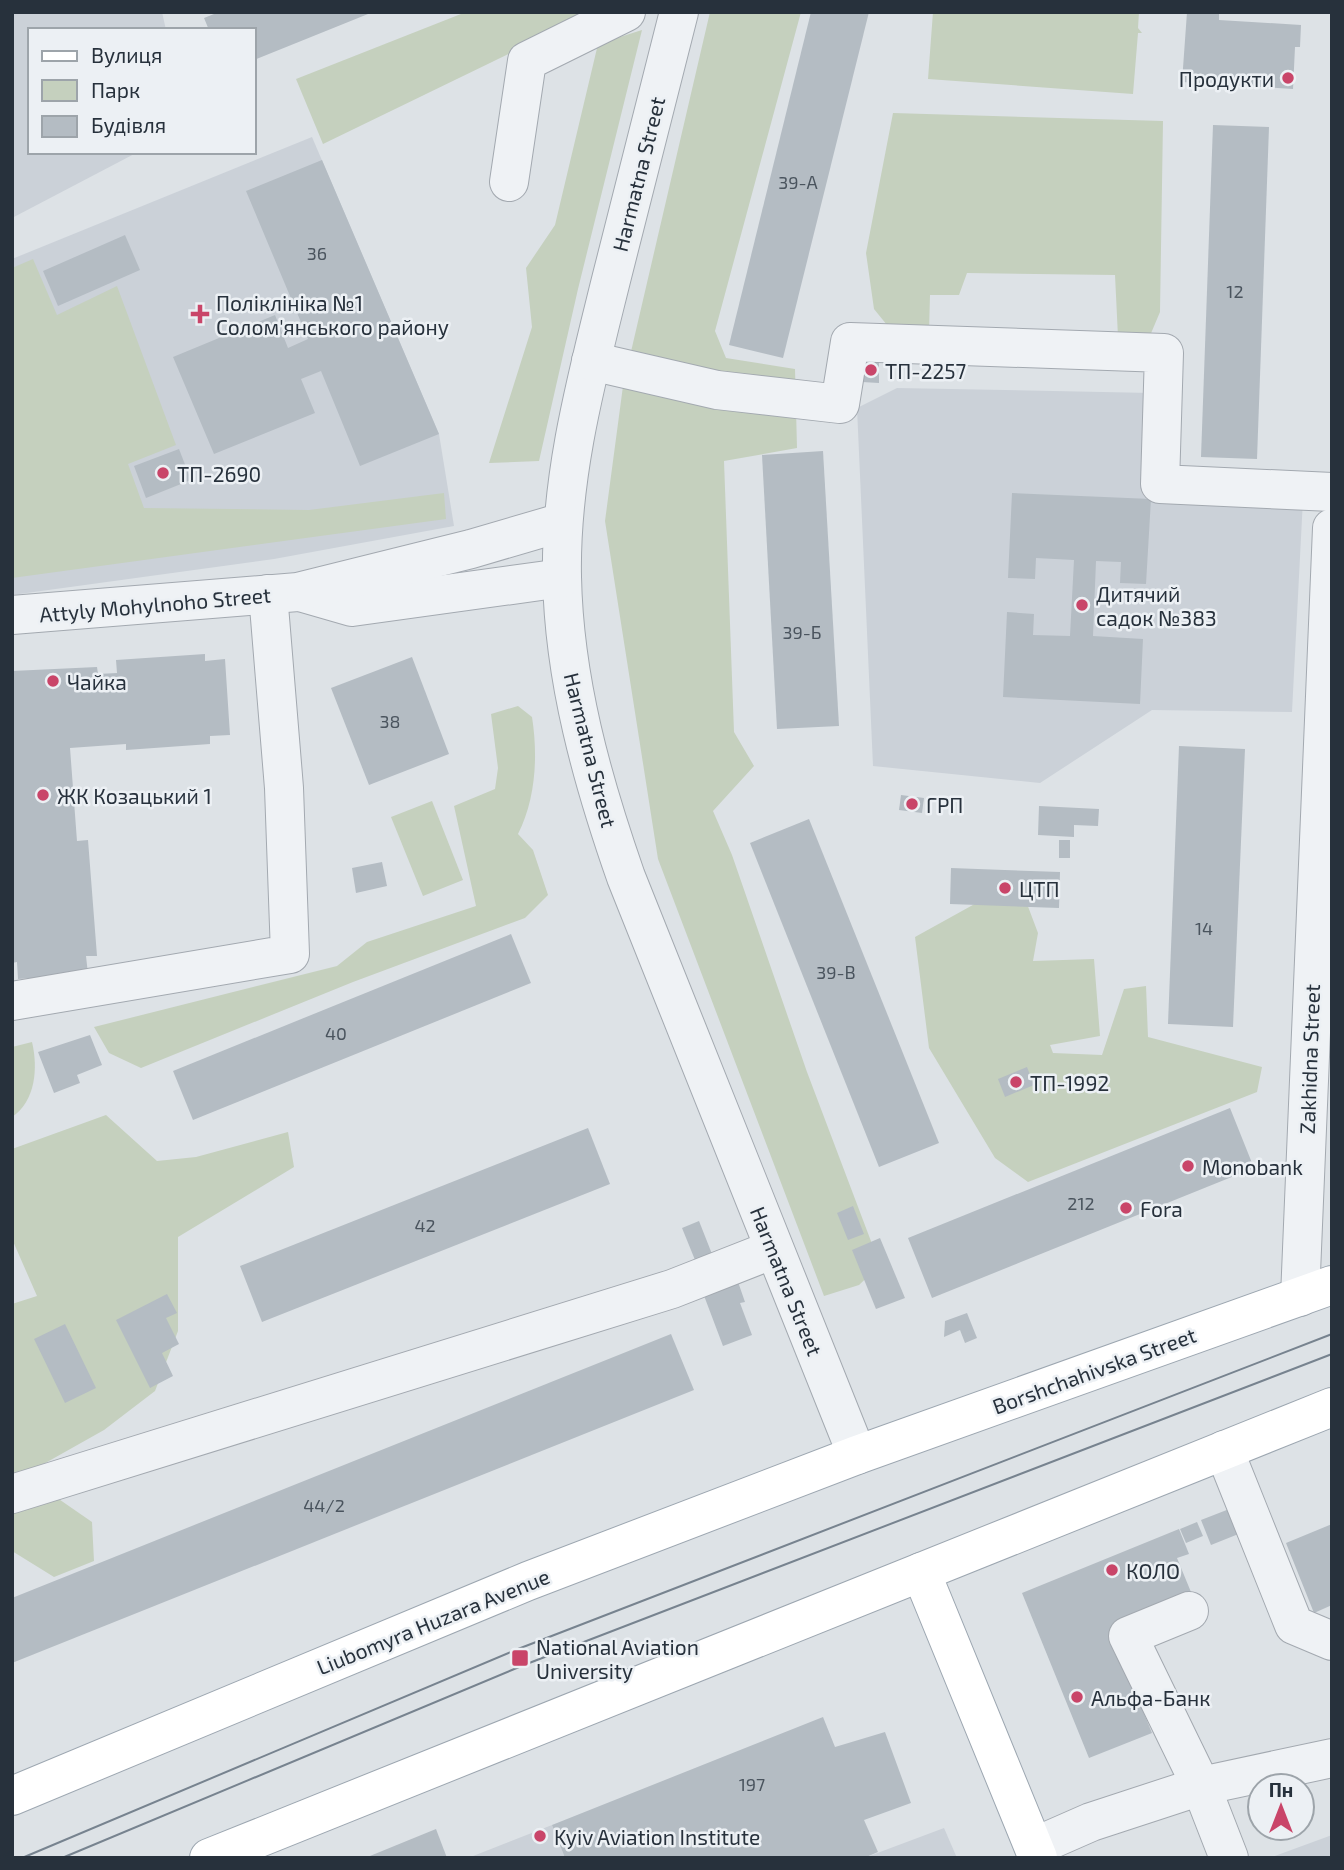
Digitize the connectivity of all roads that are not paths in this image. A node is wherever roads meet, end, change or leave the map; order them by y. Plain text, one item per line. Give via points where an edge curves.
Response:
1 (626, 12) edge
2 (679, 12) edge
3 (509, 182) dead end
4 (591, 361) junction
5 (1332, 492) edge
6 (563, 522) junction
7 (1332, 528) edge
8 (562, 578) junction
9 (283, 593) junction
10 (12, 615) edge
11 (1324, 889) edge
12 (12, 1001) edge
13 (774, 1249) junction
14 (1316, 1291) edge
15 (1332, 1407) edge
16 (1224, 1450) junction
17 (857, 1455) junction
18 (12, 1494) edge
19 (921, 1572) junction
20 (1189, 1611) dead end
21 (1332, 1641) edge
22 (1332, 1758) edge
23 (1201, 1786) junction
24 (12, 1796) edge
25 (1036, 1852) edge
26 (209, 1858) edge
27 (1229, 1858) edge

1 - 3 street via 527,61
2 - 4 street, Harmatna Street
4 - 5 street via 717,390 840,404 849,342 1164,353 1160,484
4 - 6 street, Harmatna Street via 572,449
6 - 8 street, Harmatna Street
6 - 9 street, Attyly Mohylnoho Street
7 - 11 street, Zakhidna Street
8 - 9 street, Attyly Mohylnoho Street via 352,607
8 - 13 street, Harmatna Street via 567,647 600,804
9 - 10 street, Attyly Mohylnoho Street
9 - 12 street via 290,954
11 - 14 street, Zakhidna Street
13 - 17 street, Harmatna Street
13 - 18 street via 672,1289
14 - 17 main road, Borshchahivska Street
15 - 16 main road
16 - 19 main road
16 - 21 street via 1294,1625
17 - 24 main road, Liubomyra Huzara Avenue via 528,1581
19 - 25 main road
19 - 26 main road
20 - 23 street via 1128,1636
22 - 23 street
23 - 25 street via 1091,1822
23 - 27 street

